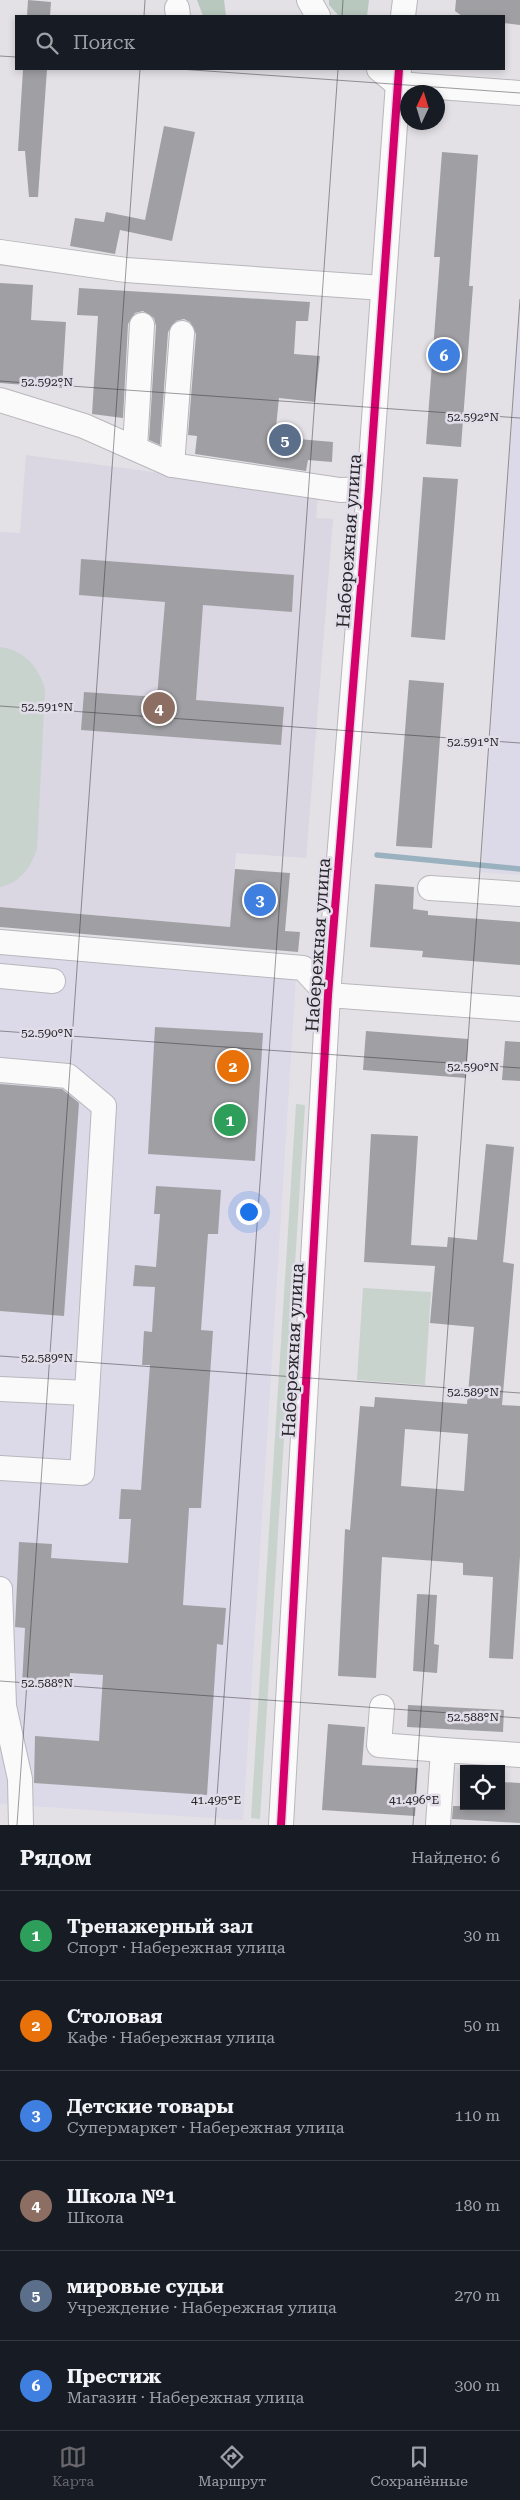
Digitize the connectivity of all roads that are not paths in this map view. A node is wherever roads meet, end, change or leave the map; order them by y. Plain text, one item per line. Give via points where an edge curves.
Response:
1 (308, 0) edge
2 (405, 0) edge
3 (317, 15) edge
4 (403, 15) edge
5 (382, 70) edge
6 (398, 76) edge
7 (520, 93) edge
8 (0, 252) edge
9 (383, 288) junction
10 (142, 325) dead end
11 (182, 333) dead end
12 (0, 400) edge
13 (135, 448) junction
14 (172, 465) junction
15 (369, 489) junction
16 (430, 888) dead end
17 (520, 894) edge
18 (0, 942) edge
19 (0, 976) edge
20 (53, 981) dead end
21 (328, 995) junction
22 (520, 1009) edge
23 (0, 1070) edge
24 (0, 1389) edge
25 (87, 1393) junction
26 (0, 1468) edge
27 (0, 1589) edge
28 (2, 1706) edge
29 (382, 1707) dead end
30 (443, 1750) junction
31 (520, 1755) edge
32 (20, 1825) edge
33 (281, 1825) edge
34 (438, 1825) edge

1 - 3 street
2 - 4 street
5 - 6 street
6 - 7 street
6 - 9 street, Набережная улица
8 - 9 street via 126,270
9 - 15 street, Набережная улица
10 - 13 street
11 - 14 street
12 - 13 street via 84,426
13 - 14 street
14 - 15 street via 340,490
15 - 21 street, Набережная улица
16 - 17 street
18 - 21 street via 303,968
19 - 20 street
21 - 22 street
21 - 33 street, Набережная улица
23 - 25 street via 68,1076 104,1106
24 - 25 street
25 - 26 street via 82,1473
27 - 28 street
28 - 32 street via 20,1779
29 - 30 street via 379,1745
30 - 31 street
30 - 34 street

